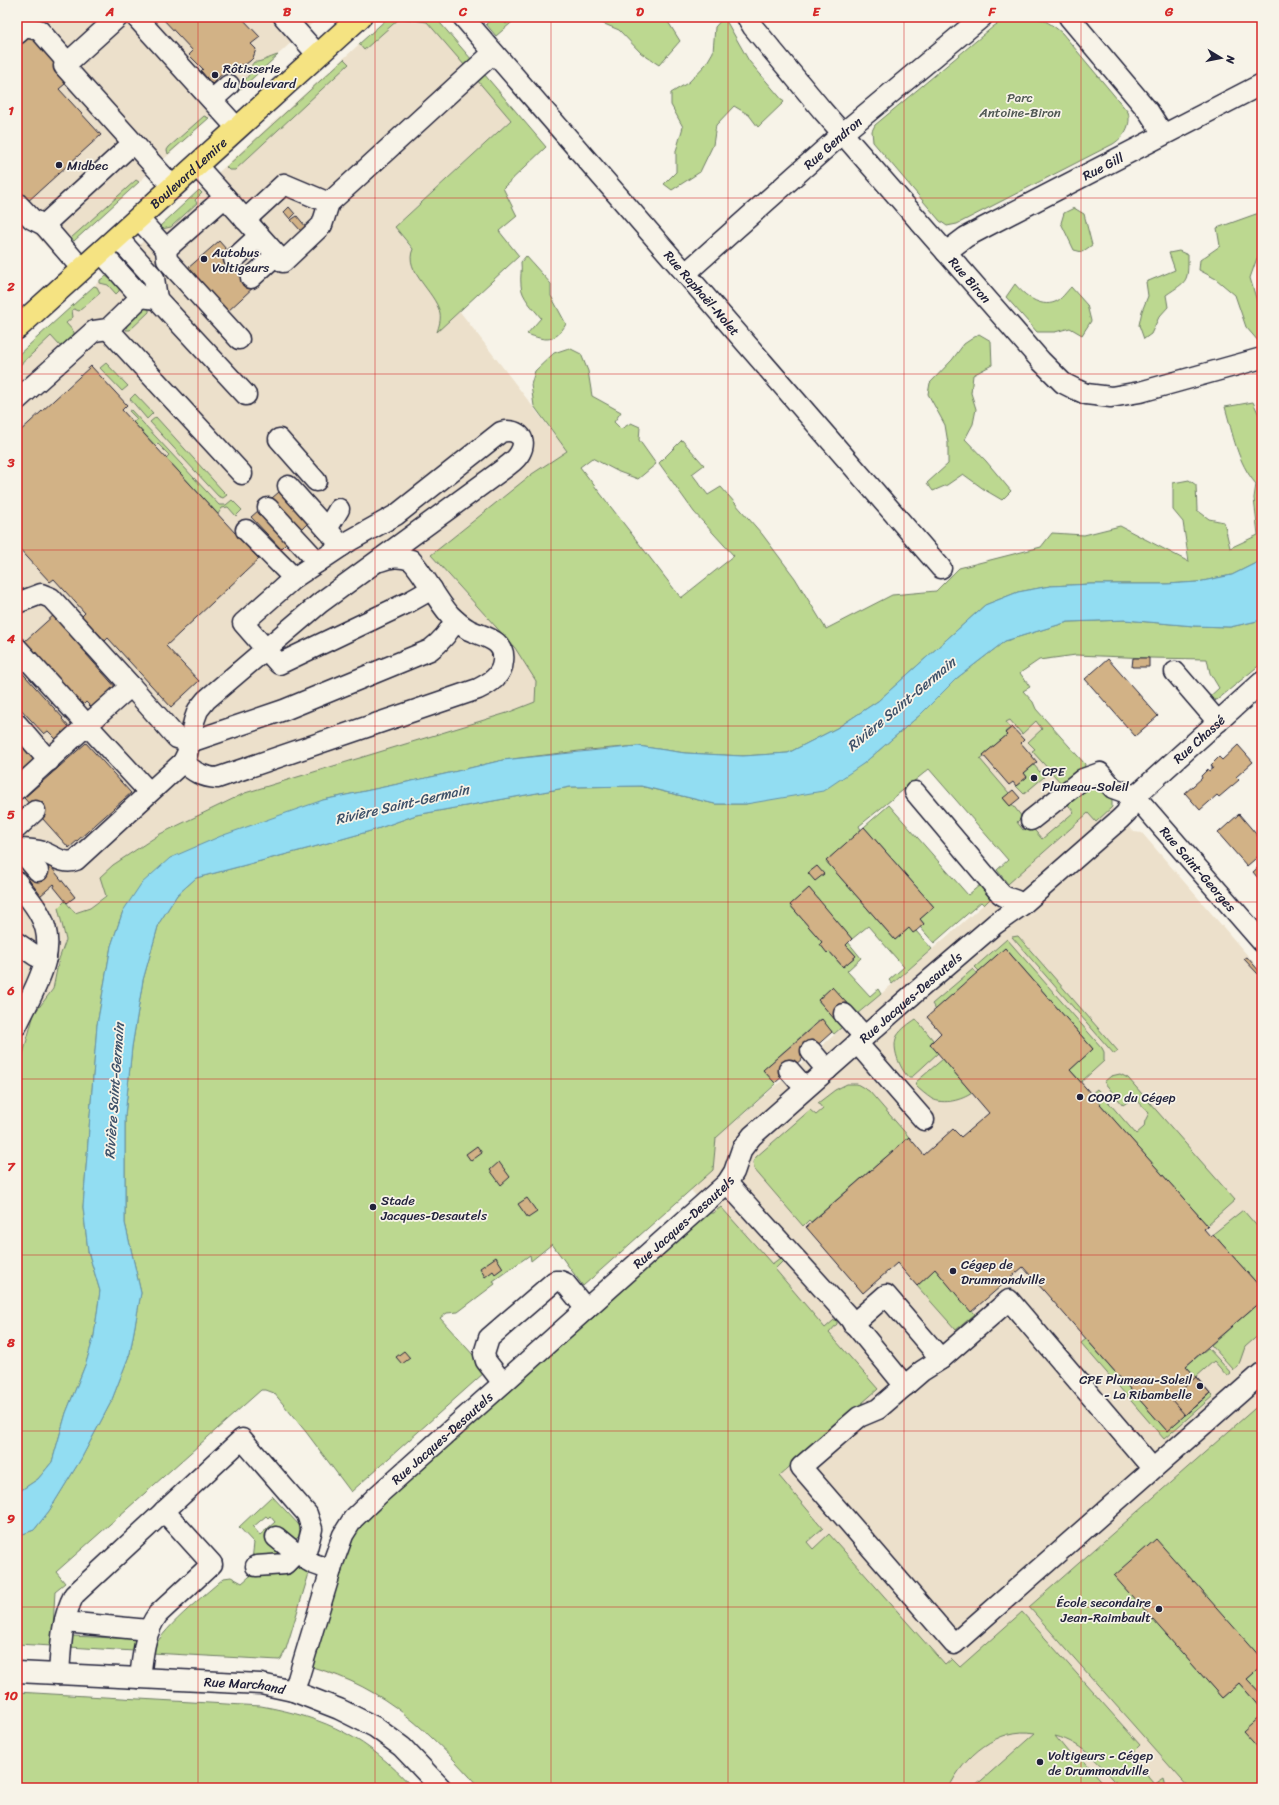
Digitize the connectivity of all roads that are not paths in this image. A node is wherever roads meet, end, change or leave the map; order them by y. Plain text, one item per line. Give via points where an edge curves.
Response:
1 (118, 17) edge
2 (136, 17) edge
3 (284, 17) edge
4 (360, 17) edge
5 (747, 17) edge
6 (982, 17) edge
7 (1069, 17) edge
8 (473, 21) edge
9 (17, 34) edge
10 (492, 53) junction
11 (318, 55) junction
12 (68, 63) junction
13 (1262, 84) edge
14 (229, 85) dead end
15 (212, 100) junction
16 (237, 128) junction
17 (843, 133) junction
18 (1164, 134) junction
19 (133, 143) junction
20 (196, 165) junction
21 (173, 187) junction
22 (225, 197) junction
23 (17, 203) edge
24 (329, 203) junction
25 (138, 218) junction
26 (245, 220) junction
27 (44, 225) junction
28 (117, 237) junction
29 (268, 245) junction
30 (166, 249) junction
31 (101, 252) junction
32 (946, 252) junction
33 (82, 268) junction
34 (243, 268) dead end
35 (686, 273) junction
36 (149, 298) junction
37 (17, 328) edge
38 (108, 329) junction
39 (239, 340) dead end
40 (1262, 358) edge
41 (246, 395) dead end
42 (17, 400) edge
43 (279, 439) dead end
44 (242, 474) dead end
45 (316, 481) dead end
46 (288, 486) dead end
47 (268, 508) dead end
48 (339, 509) dead end
49 (327, 529) junction
50 (246, 530) dead end
51 (342, 546) junction
52 (318, 562) junction
53 (376, 562) junction
54 (942, 568) dead end
55 (294, 578) junction
56 (432, 589) junction
57 (17, 603) edge
58 (455, 620) junction
59 (17, 648) edge
60 (266, 650) junction
61 (1175, 672) dead end
62 (1262, 682) edge
63 (131, 686) junction
64 (1218, 722) junction
65 (17, 724) edge
66 (88, 725) junction
67 (190, 742) junction
68 (49, 761) junction
69 (183, 762) junction
70 (17, 789) edge
71 (149, 792) junction
72 (915, 792) dead end
73 (1135, 796) junction
74 (35, 811) dead end
75 (1032, 820) dead end
76 (17, 828) edge
77 (18, 849) edge
78 (38, 871) dead end
79 (17, 882) edge
80 (1022, 905) junction
81 (1262, 942) edge
82 (17, 943) edge
83 (46, 958) junction
84 (19, 1014) edge
85 (844, 1014) dead end
86 (860, 1040) junction
87 (811, 1051) dead end
88 (789, 1070) dead end
89 (826, 1070) junction
90 (805, 1088) junction
91 (924, 1120) dead end
92 (727, 1183) junction
93 (586, 1309) junction
94 (854, 1324) junction
95 (942, 1359) junction
96 (1262, 1373) edge
97 (503, 1383) junction
98 (905, 1386) junction
99 (1153, 1469) junction
100 (164, 1511) junction
101 (276, 1537) dead end
102 (299, 1552) junction
103 (256, 1566) dead end
104 (331, 1570) junction
105 (64, 1622) junction
106 (148, 1630) junction
107 (17, 1672) edge
108 (59, 1674) junction
109 (140, 1678) junction
110 (293, 1691) junction
111 (441, 1788) edge

1 - 12 street
2 - 15 street
3 - 11 street
4 - 11 main road, Boulevard Lemire
5 - 17 street, Rue Biron
6 - 17 street, Rue Gendron
7 - 18 street
8 - 10 street, Rue Raphaël-Nolet
9 - 12 street via 25,27 39,30
10 - 24 street
10 - 35 street, Rue Raphaël-Nolet
11 - 16 main road, Boulevard Lemire
12 - 19 street via 64,66
13 - 18 street, Rue Gill
14 - 15 street
15 - 16 street
16 - 20 main road, Boulevard Lemire
17 - 32 street, Rue Biron
17 - 35 street, Rue Gendron
18 - 32 street, Rue Gill via 966,237
19 - 21 street
19 - 27 street
20 - 21 main road, Boulevard Lemire
20 - 22 street
21 - 25 main road, Boulevard Lemire
22 - 26 street
22 - 30 street
23 - 27 street via 32,219
24 - 26 street via 284,184
24 - 29 street via 322,225 283,262
25 - 28 main road, Boulevard Lemire
25 - 30 street
26 - 29 street
27 - 33 street
28 - 31 main road, Boulevard Lemire
28 - 36 street via 154,278
29 - 34 street
30 - 39 street via 167,260
31 - 33 main road, Boulevard Lemire
31 - 36 street
32 - 40 street, Rue Biron via 1053,374 1063,383 1086,394 1125,396
33 - 37 main road, Boulevard Lemire
35 - 54 street, Rue Raphaël-Nolet
36 - 38 street
36 - 41 street
38 - 42 street via 94,331
38 - 44 street
43 - 45 street
46 - 49 street
47 - 52 street
48 - 49 street
49 - 51 street
50 - 55 street
51 - 52 street
51 - 53 street via 396,515 500,432 509,430 521,436 521,452 506,467
52 - 55 street
53 - 56 street via 391,557 411,560
53 - 60 street via 320,603
55 - 60 street via 243,623
56 - 58 street
56 - 60 street via 279,664
57 - 63 street via 41,594 51,598
58 - 67 street via 441,642 430,650 284,710
58 - 69 street via 502,648 503,666 498,676 478,689 217,778 206,778 195,773
59 - 66 street
60 - 67 street via 206,700 198,710
61 - 64 street
62 - 64 street, Rue Chassé
63 - 66 street
63 - 67 street via 178,738
64 - 73 street, Rue Chassé
65 - 68 street
66 - 68 street
66 - 71 street via 103,752
67 - 69 street
68 - 70 street
69 - 71 street
71 - 77 street via 76,860 64,862 33,850
72 - 80 street via 1001,894
73 - 75 street via 1113,788 1100,773 1083,779
73 - 80 street, Rue Jacques-Desautels via 1127,812
73 - 81 street, Rue Saint-Georges
74 - 76 street
77 - 78 street
79 - 83 street via 41,915 46,928
80 - 86 street, Rue Jacques-Desautels via 995,924
82 - 83 street via 36,956
83 - 84 street via 37,985
85 - 86 street
86 - 89 street, Rue Jacques-Desautels
86 - 91 street
87 - 89 street
88 - 90 street
89 - 90 street, Rue Jacques-Desautels
90 - 92 street, Rue Jacques-Desautels via 746,1142
92 - 93 street, Rue Jacques-Desautels
92 - 94 street
93 - 97 street, Rue Jacques-Desautels
93 - 97 street via 565,1283 555,1281 489,1338 484,1354 486,1361
94 - 95 street via 886,1295
94 - 98 street
95 - 98 street via 922,1371
95 - 99 street via 1009,1300
96 - 99 street
97 - 104 street, Rue Jacques-Desautels via 353,1520 343,1535
98 - 99 street via 878,1409 859,1417 801,1467 954,1644
100 - 102 street via 242,1439 307,1514 312,1529
100 - 105 street via 78,1591 71,1601
100 - 106 street via 212,1564 158,1614
101 - 102 street
102 - 103 street via 285,1564
102 - 104 street via 306,1556 309,1562
104 - 110 street, Rue Jacques-Desautels
105 - 106 street
105 - 108 street
106 - 109 street
107 - 108 street, Rue Marchand
108 - 109 street, Rue Marchand
109 - 110 street, Rue Marchand via 261,1684
110 - 111 street, Rue Marchand via 375,1727 402,1747

